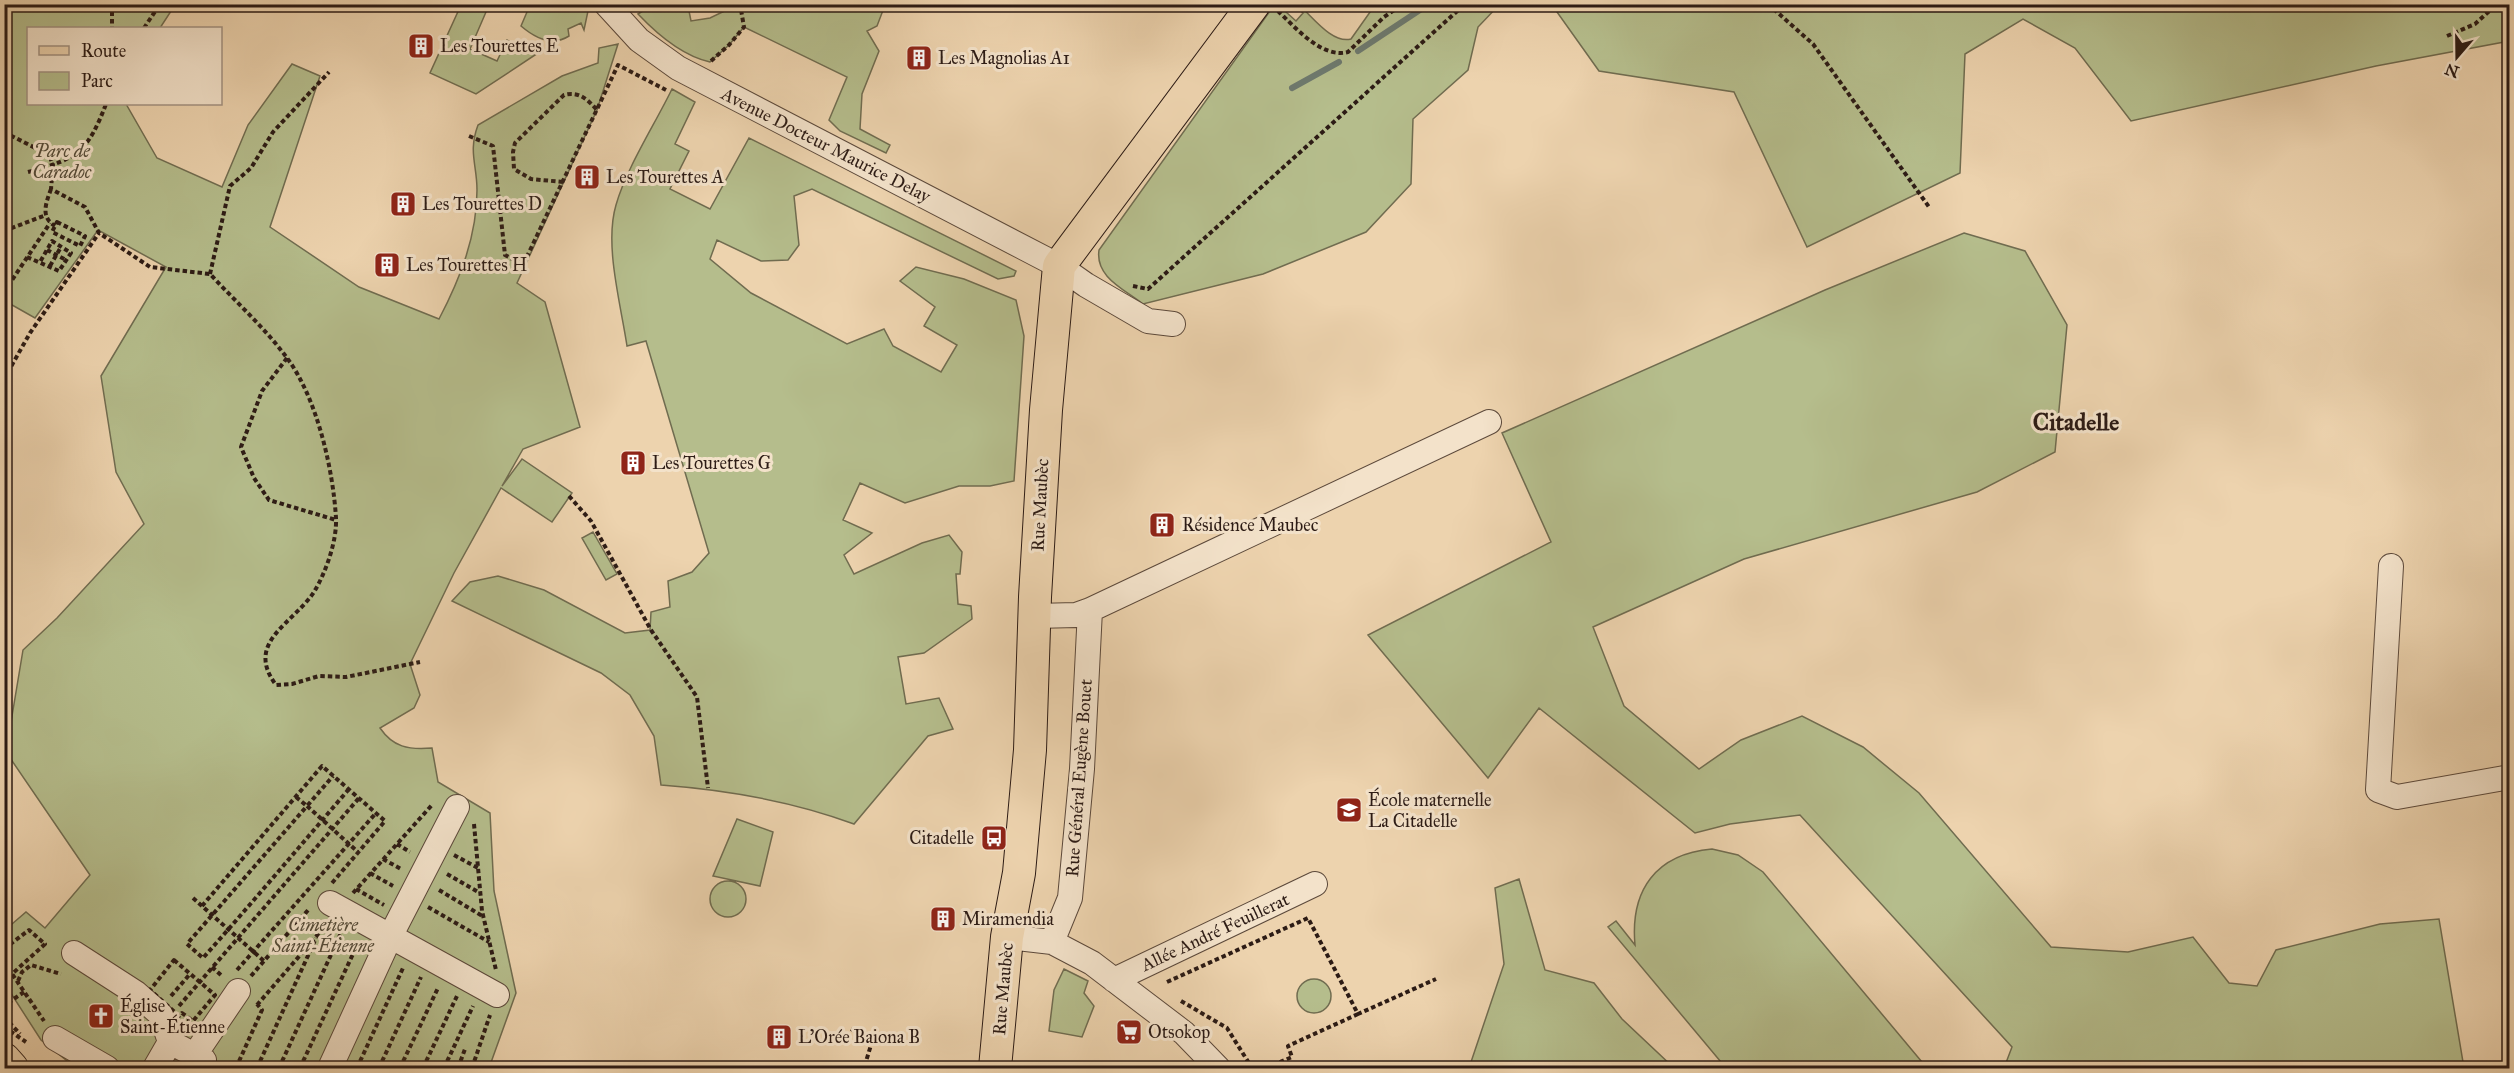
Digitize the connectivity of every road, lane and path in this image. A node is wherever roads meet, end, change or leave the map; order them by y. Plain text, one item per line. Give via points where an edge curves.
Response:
1 (112, 4) edge
2 (160, 4) edge
3 (606, 4) edge
4 (740, 4) edge
5 (1254, 4) edge
6 (1403, 4) edge
7 (1465, 4) edge
8 (1768, 4) edge
9 (2497, 4) edge
10 (1270, 5) edge
11 (112, 27) edge
12 (145, 27) edge
13 (2447, 36) dead end
14 (705, 68) dead end
15 (329, 72) dead end
16 (666, 90) dead end
17 (106, 105) edge
18 (597, 110) junction
19 (4, 132) edge
20 (470, 136) dead end
21 (54, 165) junction
22 (28, 172) dead end
23 (563, 182) junction
24 (51, 189) junction
25 (1929, 207) dead end
26 (46, 215) junction
27 (50, 223) junction
28 (55, 226) junction
29 (69, 228) junction
30 (4, 231) edge
31 (77, 232) junction
32 (99, 233) junction
33 (64, 237) junction
34 (72, 241) junction
35 (62, 247) junction
36 (47, 250) junction
37 (57, 255) junction
38 (27, 257) junction
39 (66, 260) junction
40 (40, 262) junction
41 (50, 266) junction
42 (1059, 266) junction
43 (210, 274) junction
44 (1125, 284) dead end
45 (4, 292) edge
46 (1173, 324) dead end
47 (287, 358) junction
48 (4, 379) edge
49 (1489, 422) dead end
50 (569, 496) dead end
51 (336, 520) junction
52 (2391, 566) dead end
53 (1090, 610) junction
54 (1035, 616) junction
55 (420, 662) dead end
56 (333, 776) junction
57 (2510, 777) edge
58 (708, 788) dead end
59 (349, 789) junction
60 (296, 797) junction
61 (359, 798) junction
62 (307, 806) junction
63 (457, 807) joint
64 (376, 813) junction
65 (322, 820) junction
66 (385, 821) dead end
67 (333, 829) junction
68 (348, 843) junction
69 (358, 852) dead end
70 (1315, 884) dead end
71 (193, 898) dead end
72 (202, 906) junction
73 (349, 913) junction
74 (214, 916) junction
75 (228, 929) junction
76 (318, 934) dead end
77 (391, 935) junction
78 (1007, 937) junction
79 (239, 939) junction
80 (1053, 942) junction
81 (4, 949) edge
82 (254, 951) junction
83 (74, 953) dead end
84 (264, 961) dead end
85 (4, 962) edge
86 (212, 967) junction
87 (456, 972) junction
88 (12, 974) junction
89 (61, 974) dead end
90 (190, 974) junction
91 (235, 980) junction
92 (1114, 980) junction
93 (1436, 980) dead end
94 (17, 982) junction
95 (199, 982) junction
96 (1167, 990) dead end
97 (24, 992) junction
98 (1173, 996) dead end
99 (8, 1003) dead end
100 (165, 1004) junction
101 (174, 1012) junction
102 (1358, 1014) junction
103 (4, 1017) edge
104 (851, 1029) dead end
105 (55, 1038) joint
106 (170, 1042) junction
107 (13, 1048) edge
108 (465, 1049) dead end
109 (197, 1062) edge
110 (12, 1068) edge
111 (107, 1068) edge
112 (155, 1068) edge
113 (236, 1068) edge
114 (257, 1068) edge
115 (279, 1068) edge
116 (300, 1068) edge
117 (330, 1068) edge
118 (357, 1068) edge
119 (379, 1068) edge
120 (400, 1068) edge
121 (423, 1068) edge
122 (444, 1068) edge
123 (458, 1068) edge
124 (472, 1068) edge
125 (864, 1068) edge
126 (995, 1068) edge
127 (1218, 1068) edge
128 (1252, 1068) edge
129 (1266, 1068) edge

1 - 11 path
2 - 12 path
3 - 42 street, Avenue Docteur Maurice Delay via 639,40 678,68
4 - 14 path via 744,27
5 - 42 main road
6 - 10 path via 1341,54 1316,45
7 - 44 path via 1148,289
8 - 25 path via 1813,44
9 - 13 path via 2475,24
15 - 43 path via 273,132 251,168 230,186
16 - 18 path via 618,65
17 - 21 path via 93,137 78,154
18 - 23 path
18 - 23 path via 584,97 564,95 515,143 514,169 531,179
19 - 21 path via 49,155
20 - 23 path via 493,146 505,255 524,265
21 - 22 path
21 - 24 path
24 - 26 path via 44,209
24 - 32 path via 85,207
26 - 27 path
26 - 30 path
27 - 28 path
27 - 38 path
28 - 29 path via 57,222
28 - 33 path via 52,232
29 - 31 path
29 - 33 path
31 - 34 path
31 - 34 path via 85,236 80,246
32 - 43 path via 150,267
32 - 48 path via 30,333
33 - 34 path
35 - 36 path via 52,241
35 - 37 path
35 - 39 path via 71,252
36 - 37 path
36 - 40 path
37 - 39 path
37 - 41 path
38 - 40 path
38 - 45 path
39 - 41 path via 60,271
40 - 41 path
42 - 46 street, Avenue Docteur Maurice Delay via 1148,321
42 - 54 main road, Rue Maubèc via 1046,410
43 - 47 path
47 - 51 path via 309,395 326,456
47 - 51 path via 262,391 240,447 268,500
49 - 53 street
50 - 58 path via 591,521 651,630 697,697
51 - 55 path via 328,563 313,592 272,637 266,654 267,673 276,685 292,684 319,676 346,677
52 - 57 street via 2378,790 2397,797
53 - 54 street via 1076,615
53 - 80 street, Rue Général Eugène Bouet via 1083,759 1070,898
54 - 78 main road, Rue Maubèc via 1030,750 1019,873
56 - 59 path
56 - 60 path via 322,766
56 - 62 path
59 - 61 path
59 - 65 path
60 - 62 path
60 - 72 path
61 - 64 path
61 - 67 path
62 - 65 path
62 - 74 path
63 - 77 street
63 - 87 path via 473,817 482,911 499,986
64 - 66 path
64 - 68 path
65 - 67 path
65 - 75 path
67 - 68 path
67 - 79 path
68 - 69 path
68 - 82 path
70 - 92 street, Allée André Feuillerat
71 - 72 path
72 - 74 path
73 - 77 street
73 - 115 path
73 - 116 path
74 - 75 path
74 - 75 path via 187,944 203,958
75 - 79 path
76 - 114 path
77 - 87 street
77 - 117 street
78 - 80 street
78 - 126 main road, Rue Maubèc
79 - 82 path
79 - 86 path
80 - 92 street
81 - 88 path via 29,930 45,944
82 - 84 path
82 - 91 path
83 - 106 street via 136,993 161,1015
85 - 88 path
86 - 91 path via 226,979
86 - 95 path
87 - 118 path
87 - 119 path
87 - 120 path
87 - 121 path
87 - 122 path
87 - 124 path
88 - 94 path
89 - 94 path via 31,965
90 - 95 path
90 - 100 path
90 - 100 path via 174,960 150,990
91 - 109 street
91 - 113 path via 262,1010
92 - 127 street via 1184,1033
93 - 102 path
94 - 97 path
95 - 101 path
95 - 101 path via 215,995 208,1004 193,1021
96 - 102 path via 1162,984 1308,918
97 - 99 path
97 - 105 path
98 - 128 path via 1227,1028
100 - 101 path
102 - 129 path via 1288,1046 1292,1057
103 - 107 path
104 - 125 path via 869,1038 871,1045
105 - 111 street
106 - 109 street
106 - 112 street
107 - 110 main road
108 - 123 path

